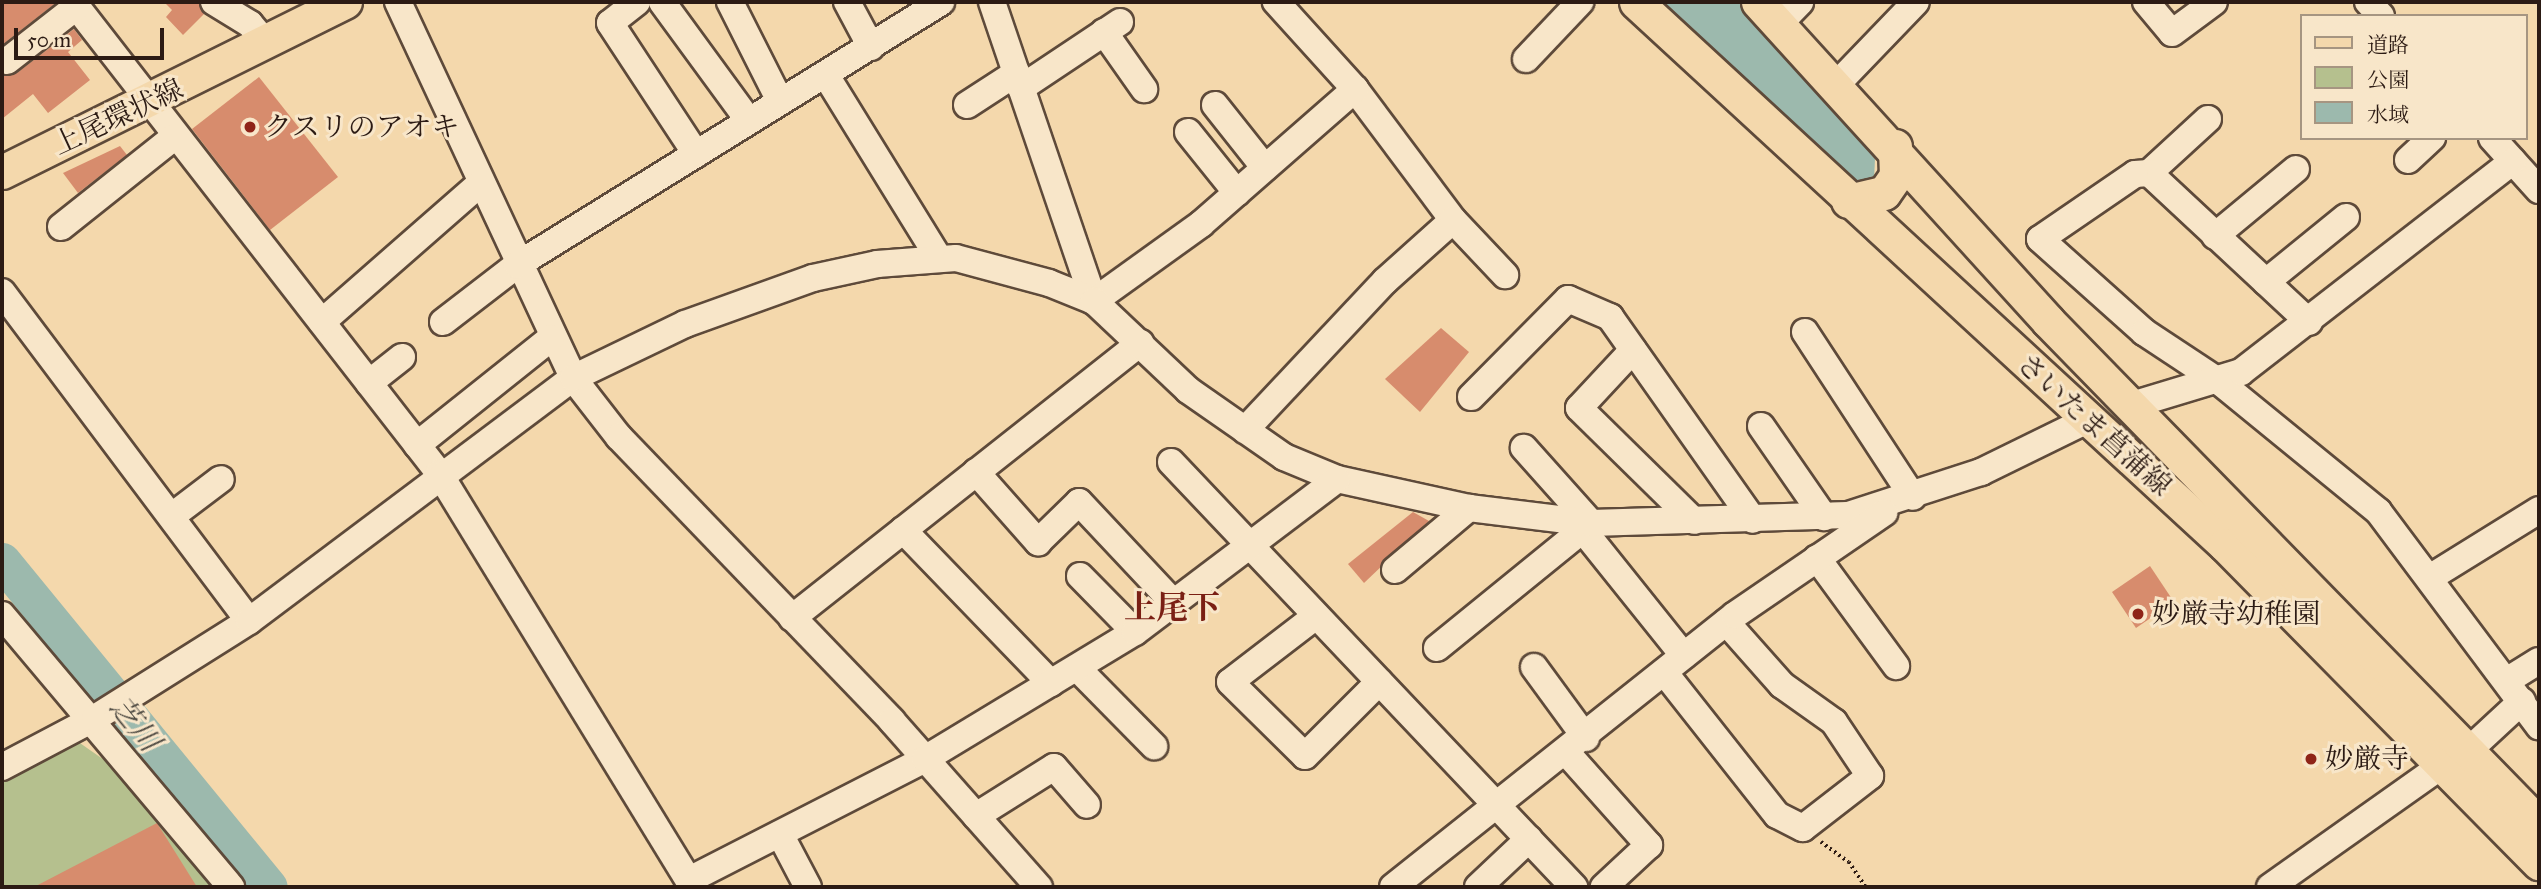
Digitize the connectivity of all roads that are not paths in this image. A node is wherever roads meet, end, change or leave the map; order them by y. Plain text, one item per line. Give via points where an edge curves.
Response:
1 (214, 2) edge
2 (345, 2) edge
3 (398, 2) edge
4 (637, 2) edge
5 (662, 2) edge
6 (730, 2) edge
7 (847, 2) edge
8 (941, 2) edge
9 (992, 2) edge
10 (1276, 2) edge
11 (1580, 2) edge
12 (1636, 2) edge
13 (1916, 2) edge
14 (2146, 2) edge
15 (2214, 2) edge
16 (74, 4) edge
17 (1780, 9) edge
18 (267, 44) junction
19 (871, 47) junction
20 (1526, 59) dead end
21 (8, 61) dead end
22 (827, 77) junction
23 (1019, 81) junction
24 (1838, 83) junction
25 (1144, 89) dead end
26 (1355, 89) junction
27 (780, 101) junction
28 (150, 103) junction
29 (967, 105) dead end
30 (1215, 105) dead end
31 (2208, 119) dead end
32 (749, 121) junction
33 (1188, 132) dead end
34 (174, 137) junction
35 (2430, 140) edge
36 (2494, 140) edge
37 (1895, 146) junction
38 (696, 154) junction
39 (2408, 160) dead end
40 (2513, 161) junction
41 (1265, 168) junction
42 (2297, 169) dead end
43 (2, 172) edge
44 (2150, 173) junction
45 (481, 183) junction
46 (2539, 190) edge
47 (1237, 193) junction
48 (1848, 201) junction
49 (2346, 217) dead end
50 (1453, 220) junction
51 (61, 227) dead end
52 (2215, 236) junction
53 (938, 257) junction
54 (517, 265) junction
55 (1505, 275) dead end
56 (2266, 282) junction
57 (2, 292) edge
58 (1094, 301) junction
59 (443, 321) dead end
60 (322, 322) junction
61 (2309, 323) junction
62 (1805, 332) dead end
63 (551, 338) junction
64 (1140, 343) junction
65 (1633, 350) junction
66 (402, 357) dead end
67 (573, 378) junction
68 (369, 383) junction
69 (2221, 383) junction
70 (1471, 397) dead end
71 (2132, 405) junction
72 (2089, 419) junction
73 (1761, 425) dead end
74 (1245, 430) junction
75 (417, 446) junction
76 (1524, 448) dead end
77 (1171, 462) dead end
78 (976, 472) junction
79 (439, 473) junction
80 (222, 479) dead end
81 (1338, 479) junction
82 (1907, 499) junction
83 (1469, 508) junction
84 (2539, 510) edge
85 (172, 516) junction
86 (1824, 517) junction
87 (1753, 520) junction
88 (1694, 521) junction
89 (1587, 526) junction
90 (903, 530) junction
91 (1250, 546) junction
92 (1817, 558) junction
93 (1395, 570) dead end
94 (1080, 576) dead end
95 (2431, 576) junction
96 (1174, 603) junction
97 (2, 615) edge
98 (1316, 615) junction
99 (792, 618) junction
100 (249, 621) junction
101 (1726, 622) junction
102 (1135, 632) junction
103 (1437, 648) dead end
104 (2539, 661) edge
105 (1674, 664) junction
106 (1896, 666) dead end
107 (1077, 667) junction
108 (1534, 667) dead end
109 (1379, 681) junction
110 (1051, 683) junction
111 (2515, 690) junction
112 (92, 720) junction
113 (2539, 726) edge
114 (1576, 745) junction
115 (1154, 746) dead end
116 (925, 759) junction
117 (2454, 759) junction
118 (2, 767) edge
119 (1497, 804) junction
120 (1087, 805) dead end
121 (976, 816) junction
122 (2539, 824) edge
123 (780, 834) junction
124 (1529, 839) junction
125 (2539, 863) edge
126 (691, 884) edge
127 (231, 887) edge
128 (808, 887) edge
129 (1039, 887) edge
130 (1393, 887) edge
131 (1478, 887) edge
132 (1574, 887) edge
133 (1604, 887) edge
134 (2270, 887) edge

1 - 18 street via 250,24
2 - 18 main road, 上尾環状線
3 - 45 street
4 - 38 street via 610,23
5 - 32 street
6 - 27 street
7 - 19 street
8 - 19 street
9 - 23 street
10 - 26 street
11 - 20 street
12 - 48 main road, さいたま菖蒲線
13 - 24 street
14 - 15 street via 2172,33
16 - 21 street
16 - 28 street
17 - 24 main road, さいたま菖蒲線
18 - 28 main road, 上尾環状線
19 - 22 street
22 - 27 street
22 - 53 street
23 - 25 street via 1112,27
23 - 29 street
23 - 58 street
24 - 37 main road, さいたま菖蒲線
26 - 41 street
26 - 50 street
27 - 32 street
28 - 34 street
28 - 43 main road, 上尾環状線
30 - 41 street
31 - 44 street
32 - 38 street
33 - 47 street
34 - 51 street
34 - 60 street
35 - 39 street
36 - 40 street
37 - 48 main road via 1896,176 1884,193
37 - 71 main road, さいたま菖蒲線 via 2048,321
38 - 54 street
40 - 46 street
40 - 61 street
41 - 47 street
42 - 52 street
44 - 52 street
44 - 69 street via 2135,174 2040,239 2144,332
45 - 54 street
45 - 60 street
47 - 58 street
48 - 72 main road, さいたま菖蒲線
49 - 56 street
50 - 55 street
50 - 74 street via 1385,281
52 - 56 street
53 - 58 street via 1002,267
53 - 67 street via 813,278 685,324
54 - 59 street
54 - 63 street
56 - 61 street
57 - 85 street
58 - 64 street
60 - 68 street
61 - 69 street
62 - 82 street
63 - 67 street
63 - 75 street
64 - 74 street via 1188,390
64 - 78 street
65 - 70 street via 1610,317 1568,299
65 - 87 street
65 - 88 street via 1579,408
66 - 68 street
67 - 79 street
67 - 99 street via 619,437
68 - 75 street
69 - 71 street
69 - 95 street via 2378,511
71 - 117 main road, さいたま菖蒲線
72 - 82 street
72 - 117 main road, さいたま菖蒲線
73 - 86 street
74 - 81 street via 1284,457
75 - 79 street
76 - 89 street
77 - 91 street
78 - 90 street
78 - 96 street via 1038,542 1079,502
79 - 100 street
79 - 126 street
80 - 85 street
81 - 83 street
81 - 91 street
82 - 86 street
82 - 92 street
83 - 89 street
83 - 93 street
84 - 95 street
85 - 100 street
86 - 87 street
87 - 88 street
88 - 89 street
89 - 103 street
89 - 105 street
90 - 99 street
90 - 110 street
91 - 96 street
91 - 98 street
92 - 101 street
92 - 106 street
94 - 102 street
95 - 111 street
96 - 102 street
97 - 112 street
98 - 109 street
98 - 109 street via 1230,682 1305,756
99 - 116 street
100 - 112 street
101 - 105 street
101 - 105 street via 1782,685 1834,722 1870,776 1803,828 1777,814
102 - 107 street
104 - 111 street
105 - 114 street
107 - 110 street
107 - 115 street
108 - 114 street
109 - 119 street
110 - 116 street
111 - 113 street
111 - 117 street
112 - 118 street
112 - 127 street
114 - 119 street
114 - 133 street via 1648,845
116 - 121 street
116 - 123 street
117 - 122 main road, さいたま菖蒲線
117 - 125 main road, さいたま菖蒲線
117 - 134 street
119 - 124 street
119 - 130 street
120 - 121 street via 1054,767
121 - 129 street
123 - 126 street
123 - 128 street
124 - 131 street
124 - 132 street

